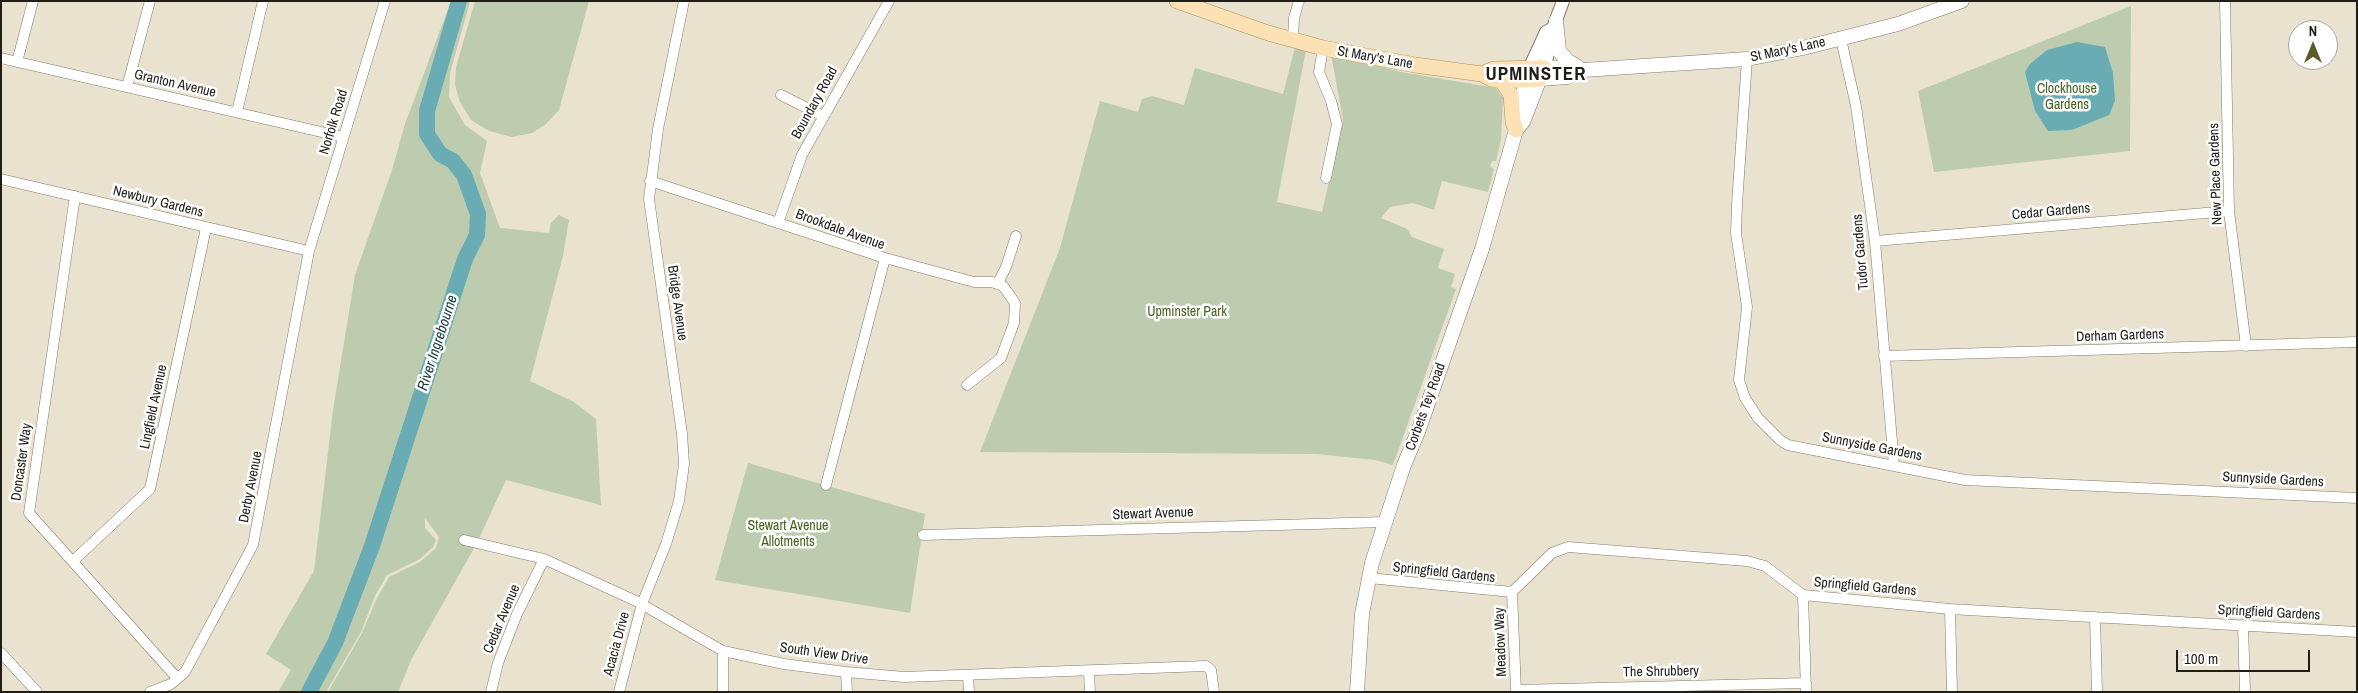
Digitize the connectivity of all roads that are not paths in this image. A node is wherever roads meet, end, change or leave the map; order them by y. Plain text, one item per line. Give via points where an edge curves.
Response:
1 (33, 1) edge
2 (150, 1) edge
3 (263, 1) edge
4 (385, 1) edge
5 (684, 1) edge
6 (889, 1) edge
7 (1177, 1) edge
8 (1300, 1) edge
9 (1563, 1) edge
10 (1962, 1) edge
11 (2225, 1) edge
12 (1555, 24) junction
13 (1841, 39) junction
14 (1293, 40) junction
15 (1323, 48) junction
16 (1, 58) edge
17 (1747, 59) junction
18 (17, 62) junction
19 (1581, 70) junction
20 (1482, 74) junction
21 (1535, 74) junction
22 (1502, 81) junction
23 (126, 87) junction
24 (781, 95) dead end
25 (237, 112) junction
26 (822, 116) junction
27 (1517, 129) junction
28 (343, 137) junction
29 (1, 178) edge
30 (1326, 178) dead end
31 (650, 181) junction
32 (75, 196) junction
33 (2229, 211) junction
34 (778, 223) junction
35 (206, 228) junction
36 (1016, 236) dead end
37 (1875, 241) junction
38 (309, 251) junction
39 (885, 258) junction
40 (998, 283) junction
41 (2357, 342) edge
42 (2246, 346) junction
43 (1884, 356) junction
44 (967, 385) dead end
45 (1894, 465) junction
46 (826, 486) dead end
47 (2357, 498) edge
48 (1385, 522) junction
49 (923, 535) dead end
50 (464, 540) dead end
51 (544, 559) junction
52 (72, 560) junction
53 (1369, 578) junction
54 (1512, 592) junction
55 (1803, 595) junction
56 (642, 604) junction
57 (1950, 609) junction
58 (2095, 616) junction
59 (2243, 626) junction
60 (2357, 632) edge
61 (723, 651) junction
62 (1, 653) edge
63 (846, 672) junction
64 (1089, 672) junction
65 (968, 676) junction
66 (177, 678) junction
67 (1806, 688) edge
68 (1660, 689) edge
69 (1516, 691) edge
70 (37, 692) edge
71 (150, 692) edge
72 (490, 692) edge
73 (619, 692) edge
74 (722, 692) edge
75 (847, 692) edge
76 (969, 692) edge
77 (1090, 692) edge
78 (1214, 692) edge
79 (1357, 692) edge
80 (1952, 692) edge
81 (2098, 692) edge
82 (2244, 692) edge

1 - 18 street
2 - 23 street
3 - 25 street
4 - 28 street, Norfolk Road
5 - 31 street, Bridge Avenue
6 - 26 street, Boundary Road
7 - 14 main road, St Mary's Lane
8 - 14 street via 1294,18
9 - 12 street
10 - 13 main road, St Mary's Lane via 1898,24
11 - 33 street, New Place Gardens
12 - 19 main road via 1559,51
12 - 21 street via 1546,32
13 - 17 main road, St Mary's Lane
13 - 37 street, Tudor Gardens via 1856,106
14 - 15 main road, St Mary's Lane
15 - 20 main road, St Mary's Lane
15 - 30 street via 1319,72 1337,124
16 - 18 street, Granton Avenue
17 - 19 main road, St Mary's Lane
17 - 45 street, Sunnyside Gardens via 1736,233 1747,307 1740,388 1758,418 1775,437 1788,445
18 - 23 street, Granton Avenue
19 - 21 main road, St Mary's Lane via 1568,77
20 - 21 main road, St Mary's Lane via 1494,69
20 - 22 main road
21 - 22 main road, St Mary's Lane
21 - 27 main road, Corbets Tey Road via 1516,120
22 - 27 main road via 1511,95 1513,122
23 - 25 street, Granton Avenue
24 - 26 street
25 - 28 street, Granton Avenue
26 - 34 street, Boundary Road via 802,155
27 - 48 main road, Corbets Tey Road via 1482,249
28 - 38 street, Norfolk Road
29 - 32 street, Newbury Gardens
31 - 34 street, Brookdale Avenue
31 - 56 street, Bridge Avenue via 651,213 684,464 679,501
32 - 35 street, Newbury Gardens
32 - 52 street, Doncaster Way via 29,513
33 - 37 street, Cedar Gardens
33 - 42 street, New Place Gardens
34 - 39 street, Brookdale Avenue
35 - 38 street, Newbury Gardens
35 - 52 street, Lingfield Avenue via 150,489
36 - 40 street
37 - 43 street, Tudor Gardens
38 - 66 street, Derby Avenue via 253,546 185,672
39 - 40 street via 974,282
39 - 46 street, Brookdale Avenue
40 - 44 street via 1015,303 1014,323 1001,358
41 - 42 street, Derham Gardens
42 - 43 street, Derham Gardens
43 - 45 street, Tudor Gardens
45 - 47 street, Sunnyside Gardens via 1965,480
48 - 49 street, Stewart Avenue
48 - 53 main road, Corbets Tey Road
50 - 51 street, South View Drive
51 - 56 street, South View Drive
51 - 72 street, Cedar Avenue via 516,614
52 - 66 street, Doncaster Way
53 - 54 street, Springfield Gardens
53 - 79 main road, Corbets Tey Road via 1362,620
54 - 55 street, Springfield Gardens via 1552,553 1568,547 1747,561 1765,566
54 - 69 street, Meadow Way
55 - 57 street, Springfield Gardens
55 - 67 street
56 - 61 street, South View Drive
56 - 73 street, Acacia Drive
57 - 58 street, Springfield Gardens
57 - 80 street
58 - 59 street, Springfield Gardens
58 - 81 street
59 - 60 street, Springfield Gardens
59 - 82 street
61 - 63 street, South View Drive via 784,664
61 - 74 street
62 - 70 street
63 - 65 street, South View Drive via 904,677
63 - 75 street
64 - 65 street, South View Drive
64 - 77 street
64 - 78 street, South View Drive via 1206,666 1212,670
65 - 76 street
66 - 71 street, Derby Avenue via 171,684
67 - 68 street, The Shrubbery
68 - 69 street, The Shrubbery

